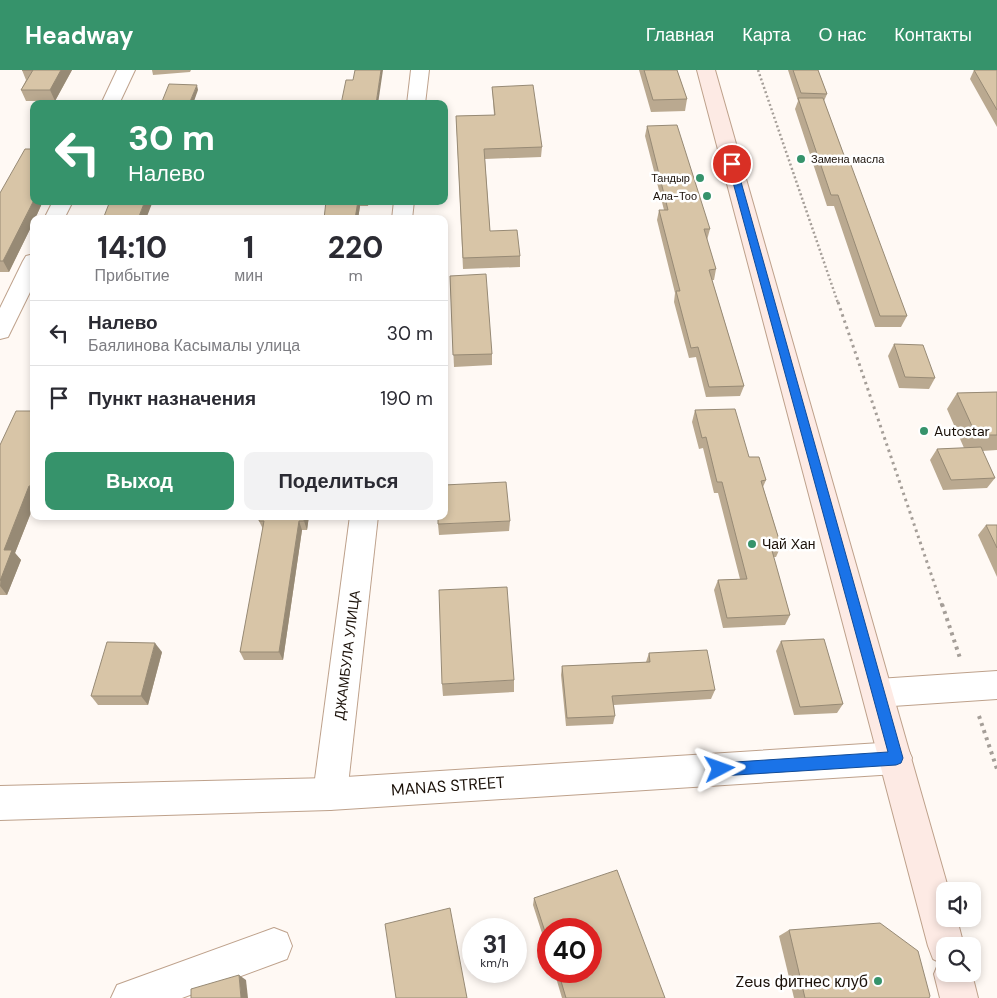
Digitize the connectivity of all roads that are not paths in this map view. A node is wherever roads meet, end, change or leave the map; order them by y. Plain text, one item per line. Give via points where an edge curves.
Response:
1 (126, 70) edge
2 (420, 70) edge
3 (706, 70) edge
4 (112, 100) edge
5 (416, 100) edge
6 (30, 269) edge
7 (0, 331) edge
8 (364, 520) edge
9 (983, 686) edge
10 (878, 693) junction
11 (896, 758) junction
12 (330, 794) junction
13 (0, 803) edge
14 (944, 937) edge
15 (274, 946) dead end
16 (955, 982) edge
17 (130, 998) edge
18 (959, 998) edge

1 - 4 street
2 - 5 street
3 - 10 main road
6 - 7 street
8 - 12 street, ДЖАМБУЛА УЛИЦА
9 - 10 street
10 - 11 main road
11 - 12 street, MANAS STREET
11 - 14 main road
12 - 13 street, MANAS STREET
15 - 17 street
16 - 18 main road

